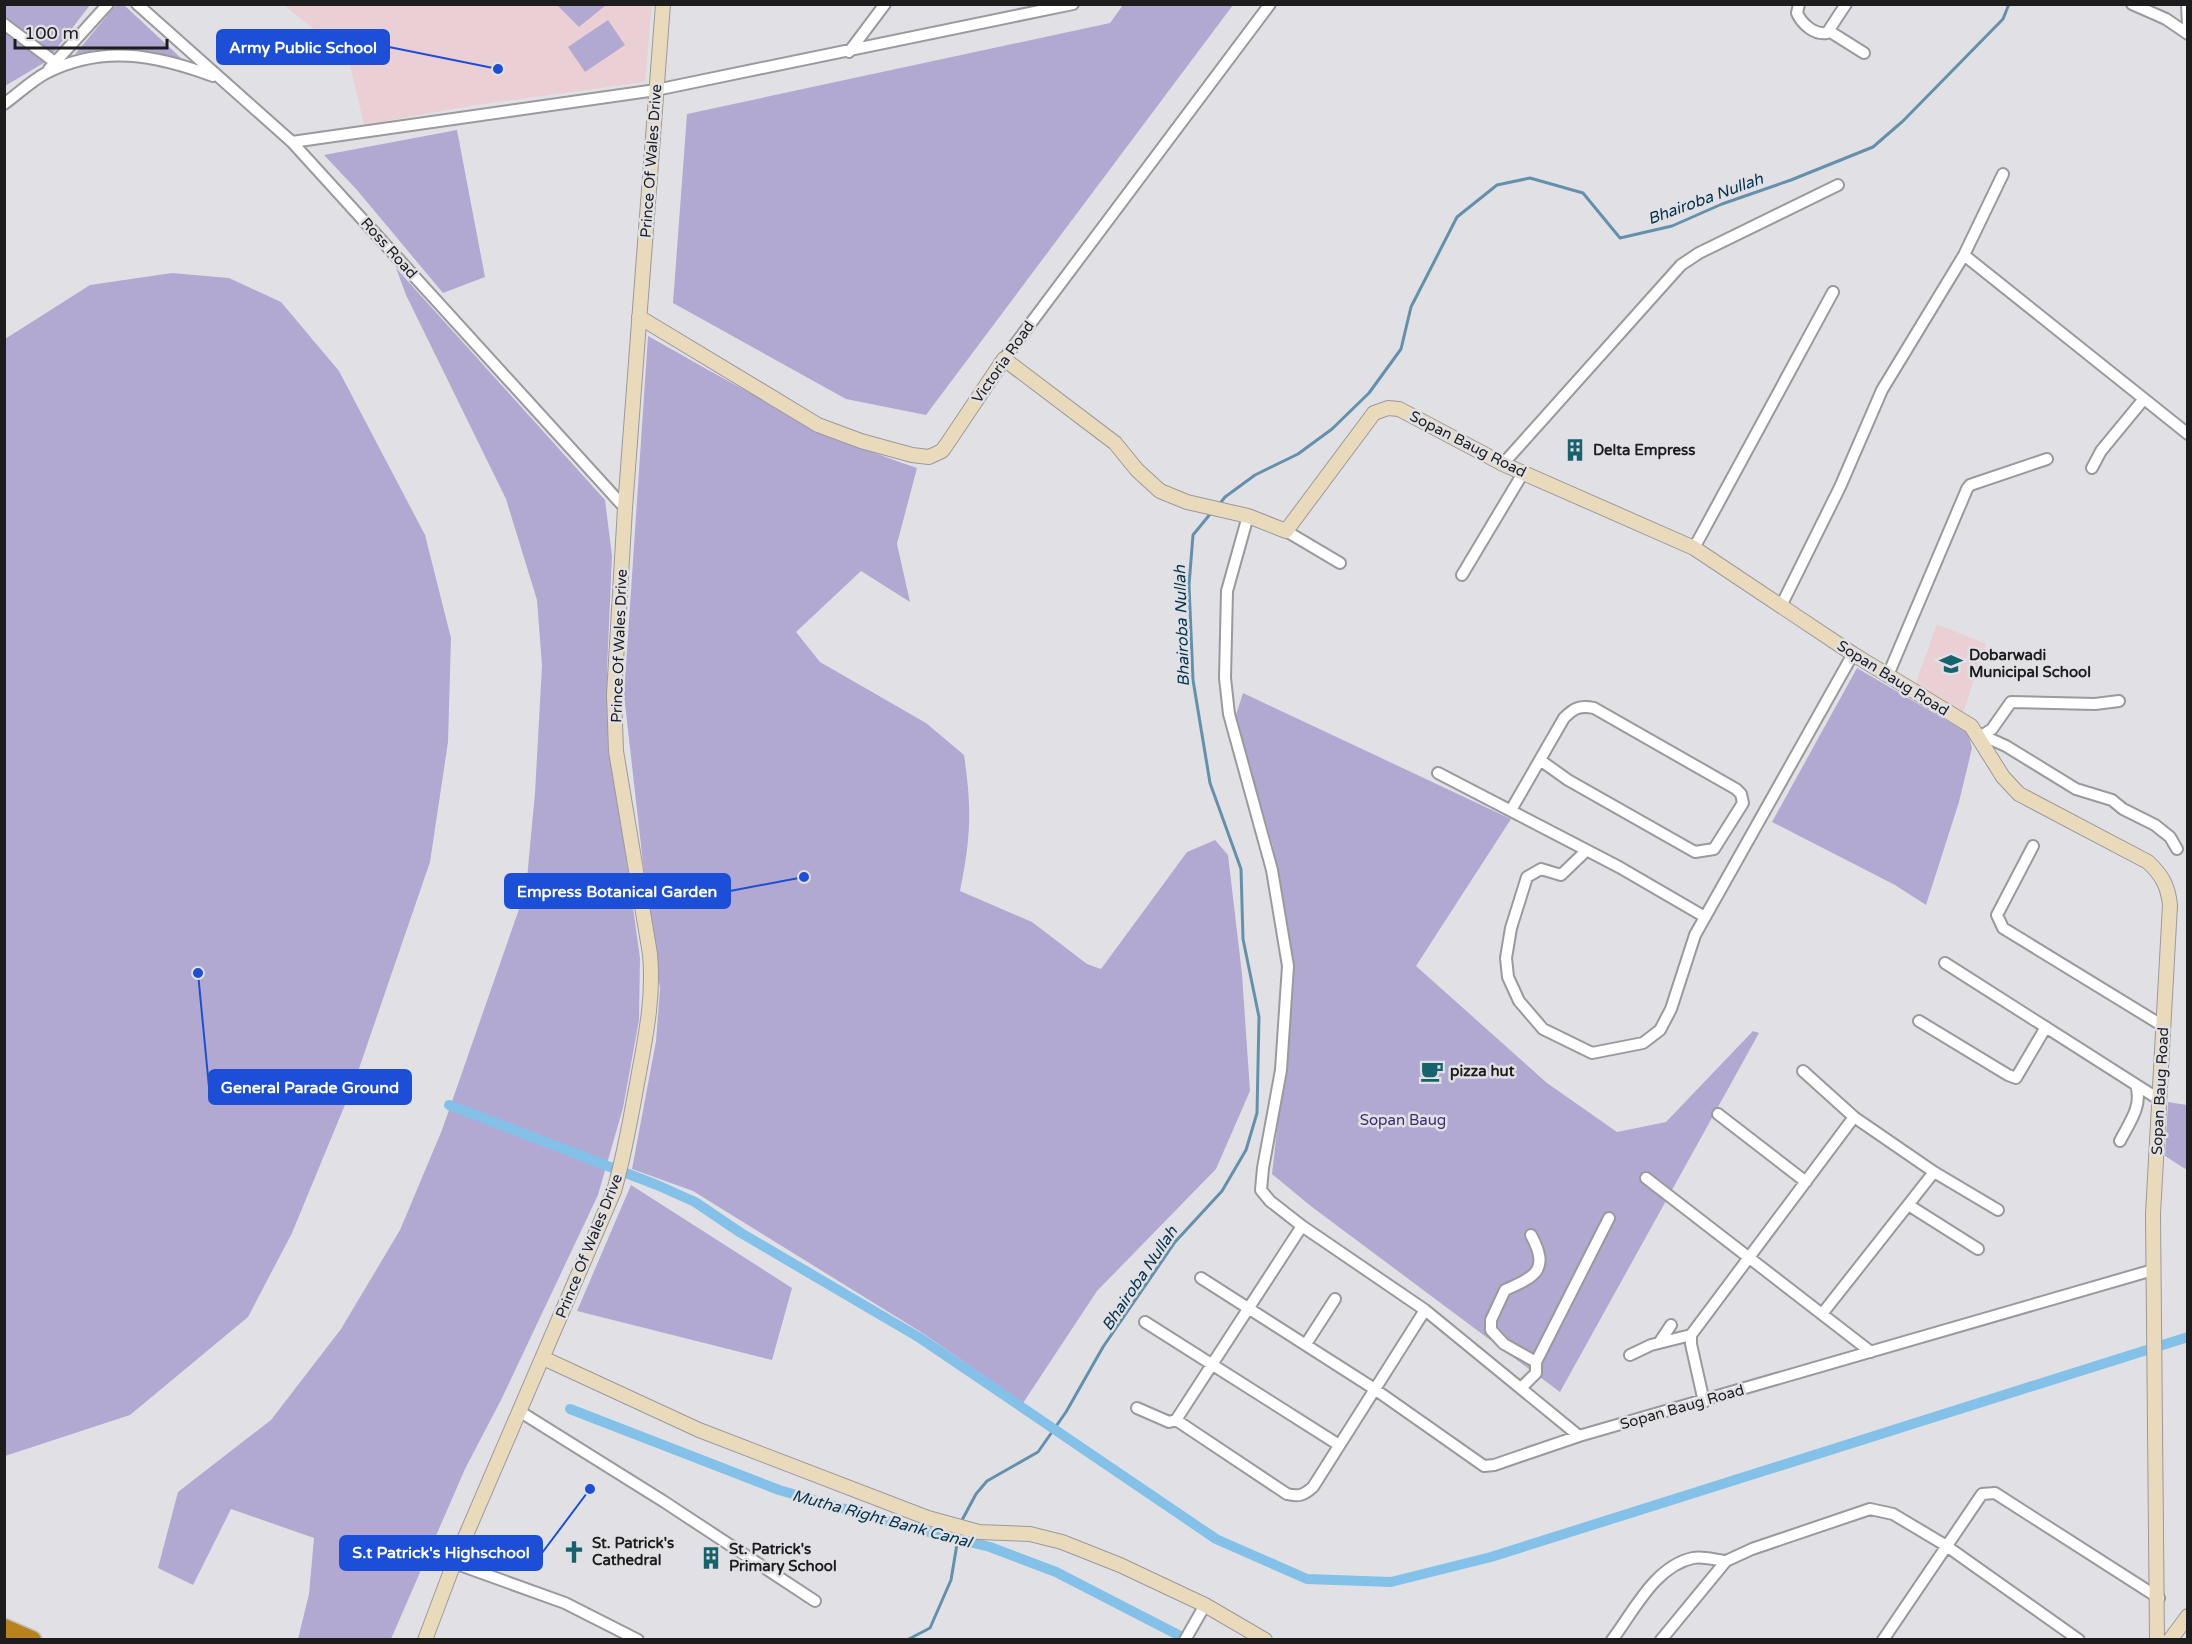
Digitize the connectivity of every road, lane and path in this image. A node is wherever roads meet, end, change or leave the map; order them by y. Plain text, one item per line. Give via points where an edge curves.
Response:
1 (108, 4) edge
2 (137, 4) edge
3 (663, 4) edge
4 (885, 4) edge
5 (1073, 4) edge
6 (1270, 4) edge
7 (1799, 4) edge
8 (1846, 4) edge
9 (2132, 4) edge
10 (2187, 4) edge
11 (4, 24) edge
12 (2187, 27) edge
13 (1829, 31) junction
14 (2187, 34) edge
15 (849, 52) junction
16 (1864, 53) dead end
17 (56, 63) junction
18 (45, 74) junction
19 (219, 79) junction
20 (656, 90) junction
21 (4, 104) edge
22 (292, 142) junction
23 (2003, 174) dead end
24 (1838, 185) dead end
25 (1964, 255) junction
26 (1833, 292) dead end
27 (639, 317) junction
28 (1004, 359) junction
29 (2143, 400) junction
30 (2187, 434) edge
31 (2047, 459) dead end
32 (1503, 464) junction
33 (2092, 468) dead end
34 (1523, 473) junction
35 (625, 508) junction
36 (1241, 514) junction
37 (1286, 531) junction
38 (1694, 548) junction
39 (1340, 563) dead end
40 (1462, 575) dead end
41 (1781, 606) junction
42 (1853, 654) junction
43 (1888, 675) junction
44 (2119, 701) dead end
45 (1980, 734) junction
46 (1540, 760) junction
47 (1438, 773) dead end
48 (1511, 810) junction
49 (1730, 825) junction
50 (1749, 837) junction
51 (2033, 846) dead end
52 (2177, 849) dead end
53 (1586, 851) junction
54 (1705, 916) junction
55 (1945, 963) dead end
56 (1919, 1021) dead end
57 (2163, 1026) junction
58 (2046, 1027) junction
59 (1803, 1071) dead end
60 (2136, 1085) junction
61 (2160, 1100) junction
62 (1718, 1114) dead end
63 (1854, 1117) junction
64 (2120, 1141) dead end
65 (1934, 1173) junction
66 (1646, 1178) dead end
67 (1806, 1182) junction
68 (1910, 1206) junction
69 (1998, 1210) dead end
70 (1610, 1218) dead end
71 (1302, 1226) junction
72 (1531, 1235) dead end
73 (1978, 1249) dead end
74 (1748, 1257) junction
75 (2153, 1270) junction
76 (1202, 1278) dead end
77 (1335, 1299) dead end
78 (1248, 1307) junction
79 (1425, 1310) junction
80 (1822, 1314) junction
81 (1145, 1322) dead end
82 (1671, 1325) dead end
83 (1691, 1335) junction
84 (1659, 1343) junction
85 (1306, 1344) junction
86 (1871, 1352) junction
87 (1630, 1355) dead end
88 (543, 1358) junction
89 (1536, 1362) junction
90 (1210, 1364) junction
91 (1373, 1388) junction
92 (1521, 1388) junction
93 (1704, 1402) junction
94 (1137, 1408) dead end
95 (519, 1411) junction
96 (1176, 1420) junction
97 (1579, 1436) junction
98 (1339, 1445) junction
99 (1945, 1545) junction
100 (1725, 1561) junction
101 (454, 1563) junction
102 (2158, 1598) junction
103 (815, 1601) dead end
104 (1201, 1610) junction
105 (2187, 1616) edge
106 (4, 1628) edge
107 (32, 1640) edge
108 (425, 1640) edge
109 (638, 1640) edge
110 (1185, 1640) edge
111 (1265, 1640) edge
112 (1612, 1640) edge
113 (1661, 1640) edge
114 (1883, 1640) edge
115 (2079, 1640) edge
116 (2157, 1640) edge
117 (2170, 1640) edge

1 - 17 street
2 - 19 street, Ross Road
3 - 20 street, Prince Of Wales Drive
4 - 15 street
5 - 15 street
6 - 28 street, Victoria Road
7 - 13 street via 1800,20 1814,32
8 - 13 street
9 - 14 street via 2166,19
10 - 12 street
11 - 17 street
13 - 16 street
15 - 20 street
17 - 18 street
18 - 19 street via 83,60 117,55 172,61
18 - 21 street
19 - 22 street, Ross Road
20 - 22 street
20 - 27 street, Prince Of Wales Drive
22 - 35 street, Ross Road
23 - 25 street
24 - 32 street via 1681,265
25 - 29 street
25 - 41 street via 1882,390 1840,487
26 - 38 street
27 - 28 street, Victoria Road via 818,424 861,441 929,457 942,451
27 - 35 street, Prince Of Wales Drive
28 - 36 street via 1115,443 1146,480 1165,494
29 - 30 street
29 - 33 street
31 - 43 street via 1967,489
32 - 34 street, Sopan Baug Road
32 - 37 street, Sopan Baug Road via 1399,409 1380,410
34 - 38 street, Sopan Baug Road
34 - 40 street
35 - 88 street, Prince Of Wales Drive via 614,695 616,752 653,984 625,1153 614,1191
36 - 37 street
36 - 71 street via 1227,591 1226,687 1232,726 1272,870 1288,966 1281,1070 1261,1190
37 - 39 street
38 - 41 street, Sopan Baug Road
41 - 42 street, Sopan Baug Road
42 - 43 street, Sopan Baug Road
42 - 50 street
43 - 45 street, Sopan Baug Road
44 - 45 street via 2011,702 1992,729
45 - 52 street via 2076,789 2112,800 2155,825
45 - 57 street, Sopan Baug Road via 2003,777 2019,794 2148,862 2160,873 2168,888 2170,905
46 - 48 street
46 - 49 street via 1695,852 1714,849
46 - 49 street via 1569,713 1575,708 1594,708 1736,789 1743,803
47 - 48 street
48 - 53 street
49 - 50 street
50 - 54 street
51 - 57 street via 1997,921
53 - 54 street
53 - 54 street via 1561,875 1541,869 1527,877 1510,928 1508,977 1519,1001 1543,1029 1592,1053 1643,1043 1660,1030 1671,1010 1689,950
55 - 58 street
56 - 58 street via 2016,1078
57 - 61 street, Sopan Baug Road
58 - 60 street
59 - 63 street
60 - 61 street
60 - 64 street via 2138,1106
61 - 75 street, Sopan Baug Road
62 - 67 street
63 - 65 street
63 - 67 street
65 - 68 street
65 - 69 street
66 - 74 street
67 - 74 street
68 - 73 street
68 - 80 street
70 - 89 street
71 - 78 street
71 - 79 street
72 - 89 street via 1541,1253 1540,1265 1530,1280 1505,1290 1491,1320 1491,1330 1504,1344
74 - 80 street
74 - 83 street
75 - 86 street, Sopan Baug Road
75 - 102 street, Sopan Baug Road
76 - 78 street, Sopan Baug Road
77 - 85 street
78 - 85 street, Sopan Baug Road
78 - 90 street
79 - 91 street
79 - 92 street
80 - 86 street
81 - 90 street
82 - 84 street
83 - 84 street
83 - 93 street
84 - 87 street
85 - 91 street, Sopan Baug Road
86 - 93 street, Sopan Baug Road
88 - 95 street, Prince Of Wales Drive
88 - 104 street via 699,1430 928,1518 979,1532 1030,1534 1062,1542 1120,1565
89 - 92 street via 1536,1373
90 - 96 street
90 - 98 street
91 - 97 street, Sopan Baug Road via 1484,1466
91 - 98 street
92 - 97 street
93 - 97 street, Sopan Baug Road
94 - 96 street via 1169,1422
95 - 101 street, Prince Of Wales Drive
95 - 103 street
96 - 98 street via 1297,1497 1313,1487
99 - 100 street via 1893,1514 1870,1509
99 - 102 street via 1982,1494 1995,1493
99 - 114 street
99 - 115 street
100 - 112 street via 1696,1558 1664,1571
100 - 113 street
101 - 108 street, Prince Of Wales Drive
101 - 109 street via 565,1603
102 - 116 street, Sopan Baug Road
104 - 110 street
104 - 111 street
105 - 117 street
106 - 107 highway

